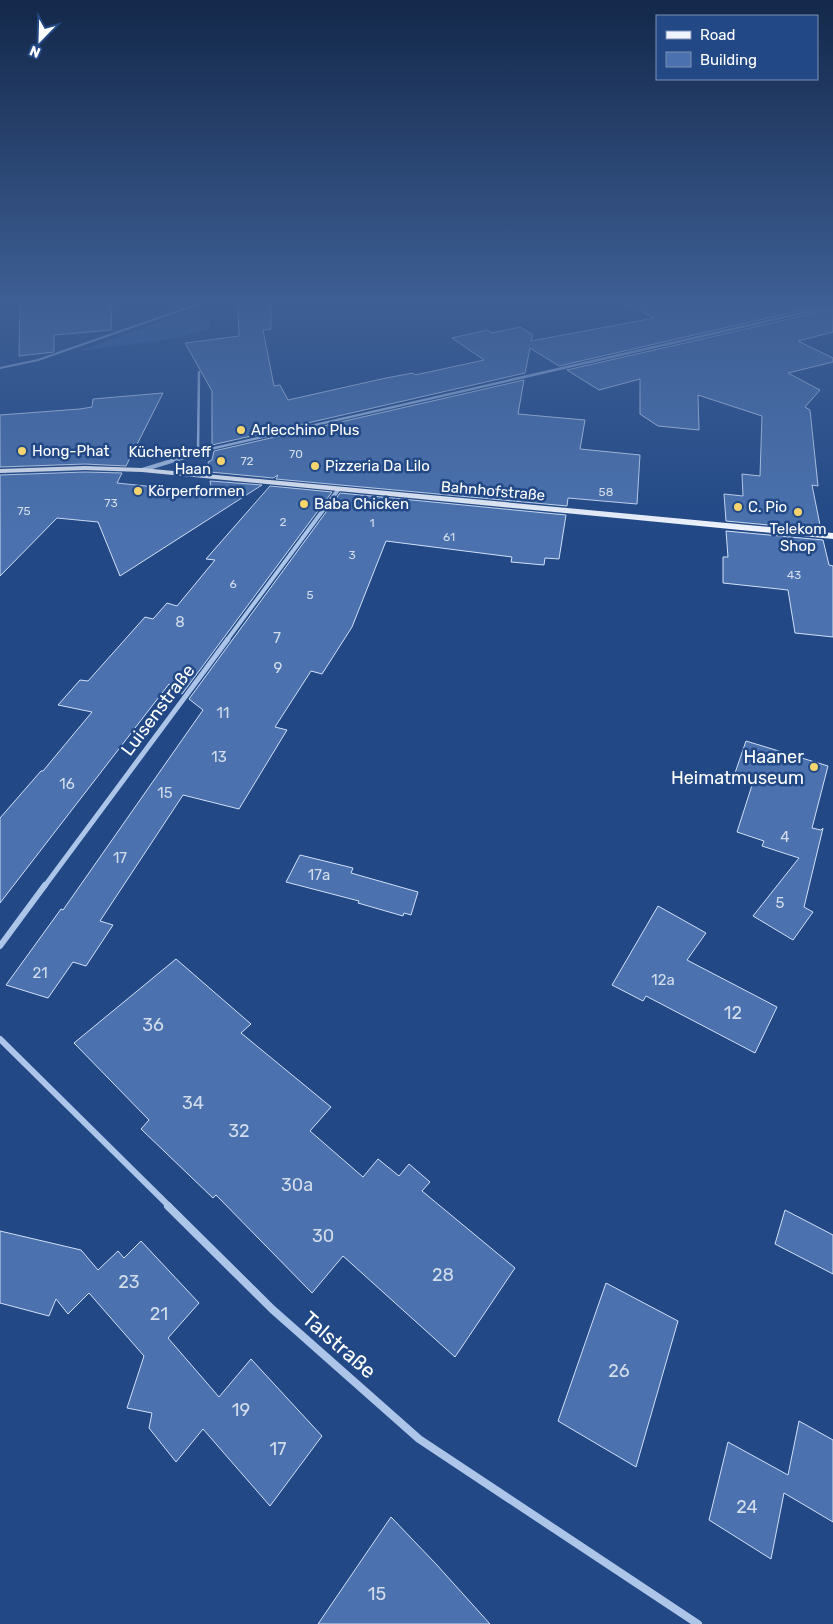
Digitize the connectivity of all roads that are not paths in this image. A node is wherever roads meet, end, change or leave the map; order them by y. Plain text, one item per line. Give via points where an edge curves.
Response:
1 (199, 380) edge
2 (512, 380) edge
3 (198, 452) junction
4 (142, 470) junction
5 (0, 471) edge
6 (338, 490) junction
7 (833, 536) edge
8 (0, 946) edge
9 (0, 1038) edge
10 (698, 1624) edge

1 - 3 street
2 - 3 street
3 - 4 street
4 - 5 main road, Bahnhofstraße
4 - 6 main road, Bahnhofstraße
6 - 7 main road, Bahnhofstraße
6 - 8 street, Luisenstraße
9 - 10 street, Talstraße via 272,1309 419,1439

